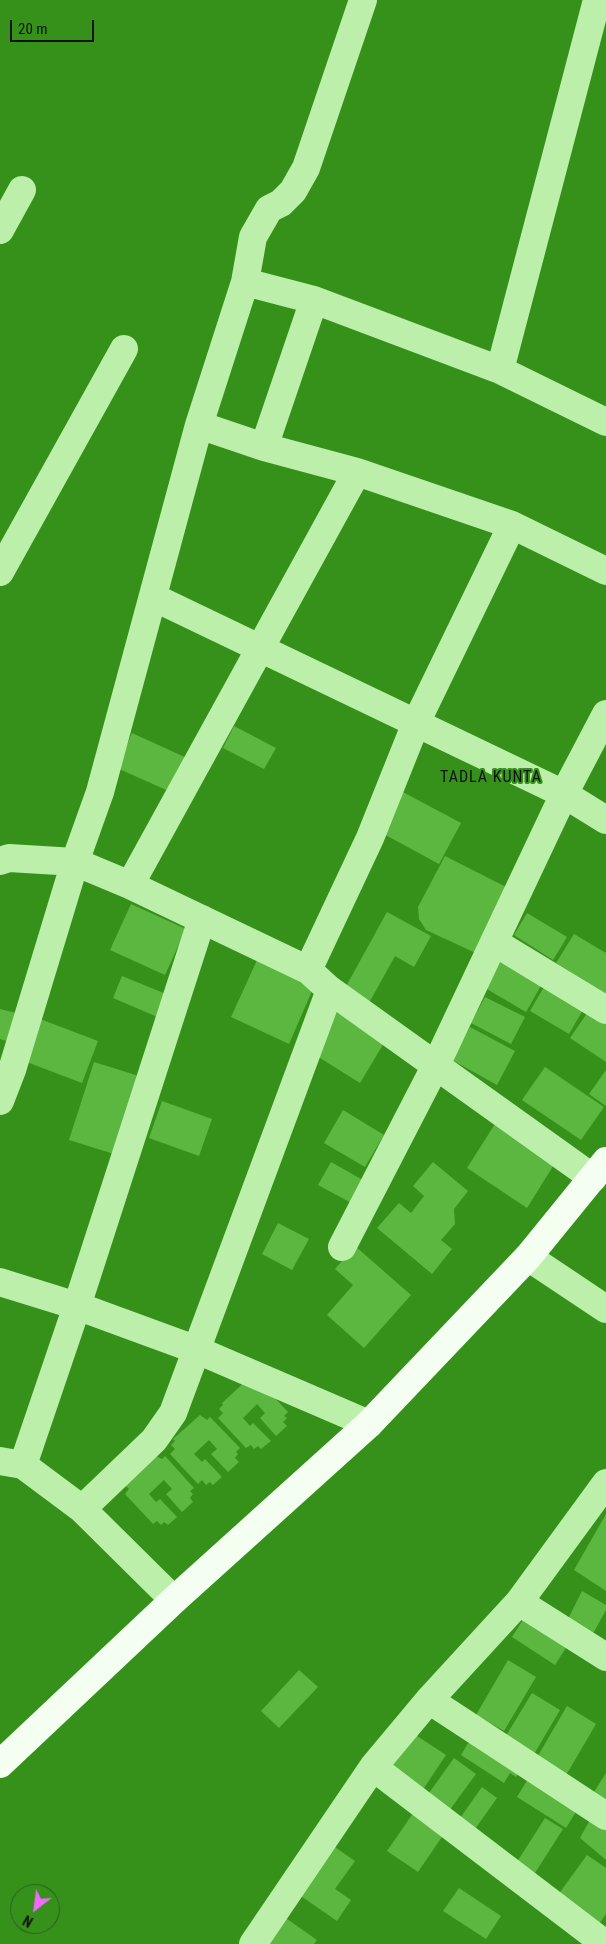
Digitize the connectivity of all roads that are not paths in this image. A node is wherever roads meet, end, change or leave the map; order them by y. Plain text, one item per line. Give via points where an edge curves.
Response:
1 (363, 0) edge
2 (597, 0) edge
3 (22, 190) dead end
4 (0, 230) edge
5 (245, 282) junction
6 (314, 300) junction
7 (124, 349) dead end
8 (500, 370) junction
9 (606, 422) edge
10 (200, 425) junction
11 (264, 447) junction
12 (357, 472) junction
13 (512, 525) junction
14 (606, 571) edge
15 (0, 572) edge
16 (153, 597) junction
17 (259, 648) junction
18 (606, 714) edge
19 (416, 723) junction
20 (564, 794) junction
21 (606, 820) edge
22 (0, 861) edge
23 (75, 862) junction
24 (130, 885) junction
25 (202, 919) junction
26 (494, 942) junction
27 (308, 970) junction
28 (330, 990) junction
29 (606, 1010) edge
30 (436, 1065) junction
31 (0, 1101) edge
32 (600, 1170) edge
33 (342, 1247) dead end
34 (528, 1256) junction
35 (0, 1282) edge
36 (77, 1306) junction
37 (606, 1309) edge
38 (197, 1350) junction
39 (370, 1424) junction
40 (11, 1463) edge
41 (606, 1484) edge
42 (82, 1509) junction
43 (174, 1600) junction
44 (519, 1602) junction
45 (606, 1657) edge
46 (429, 1700) junction
47 (0, 1764) edge
48 (373, 1767) junction
49 (606, 1816) edge
50 (601, 1939) edge
51 (253, 1944) edge

1 - 5 street via 306,168 293,191 269,209 259,223 253,237
2 - 8 street
3 - 4 street
5 - 6 street
5 - 10 street
6 - 8 street
6 - 11 street
7 - 15 street
8 - 9 street
10 - 11 street
10 - 16 street
11 - 12 street
12 - 13 street
12 - 17 street
13 - 14 street
13 - 19 street
16 - 17 street
16 - 23 street via 100,792
17 - 19 street
17 - 24 street
18 - 20 street
19 - 20 street
19 - 27 street via 370,838
20 - 21 street
20 - 26 street
22 - 23 street via 8,858
23 - 24 street
23 - 31 street
24 - 25 street
25 - 27 street
25 - 36 street
26 - 29 street
26 - 30 street
27 - 28 street
28 - 30 street
28 - 38 street
30 - 32 street
30 - 33 street
32 - 34 main road
34 - 37 street
34 - 39 main road
35 - 36 street
36 - 38 street
36 - 40 street
38 - 39 street
38 - 42 street via 173,1413 154,1440
39 - 43 main road
40 - 42 street
41 - 44 street
42 - 43 street
43 - 47 main road
44 - 45 street
44 - 46 street
46 - 48 street
46 - 49 street
48 - 50 street
48 - 51 street

